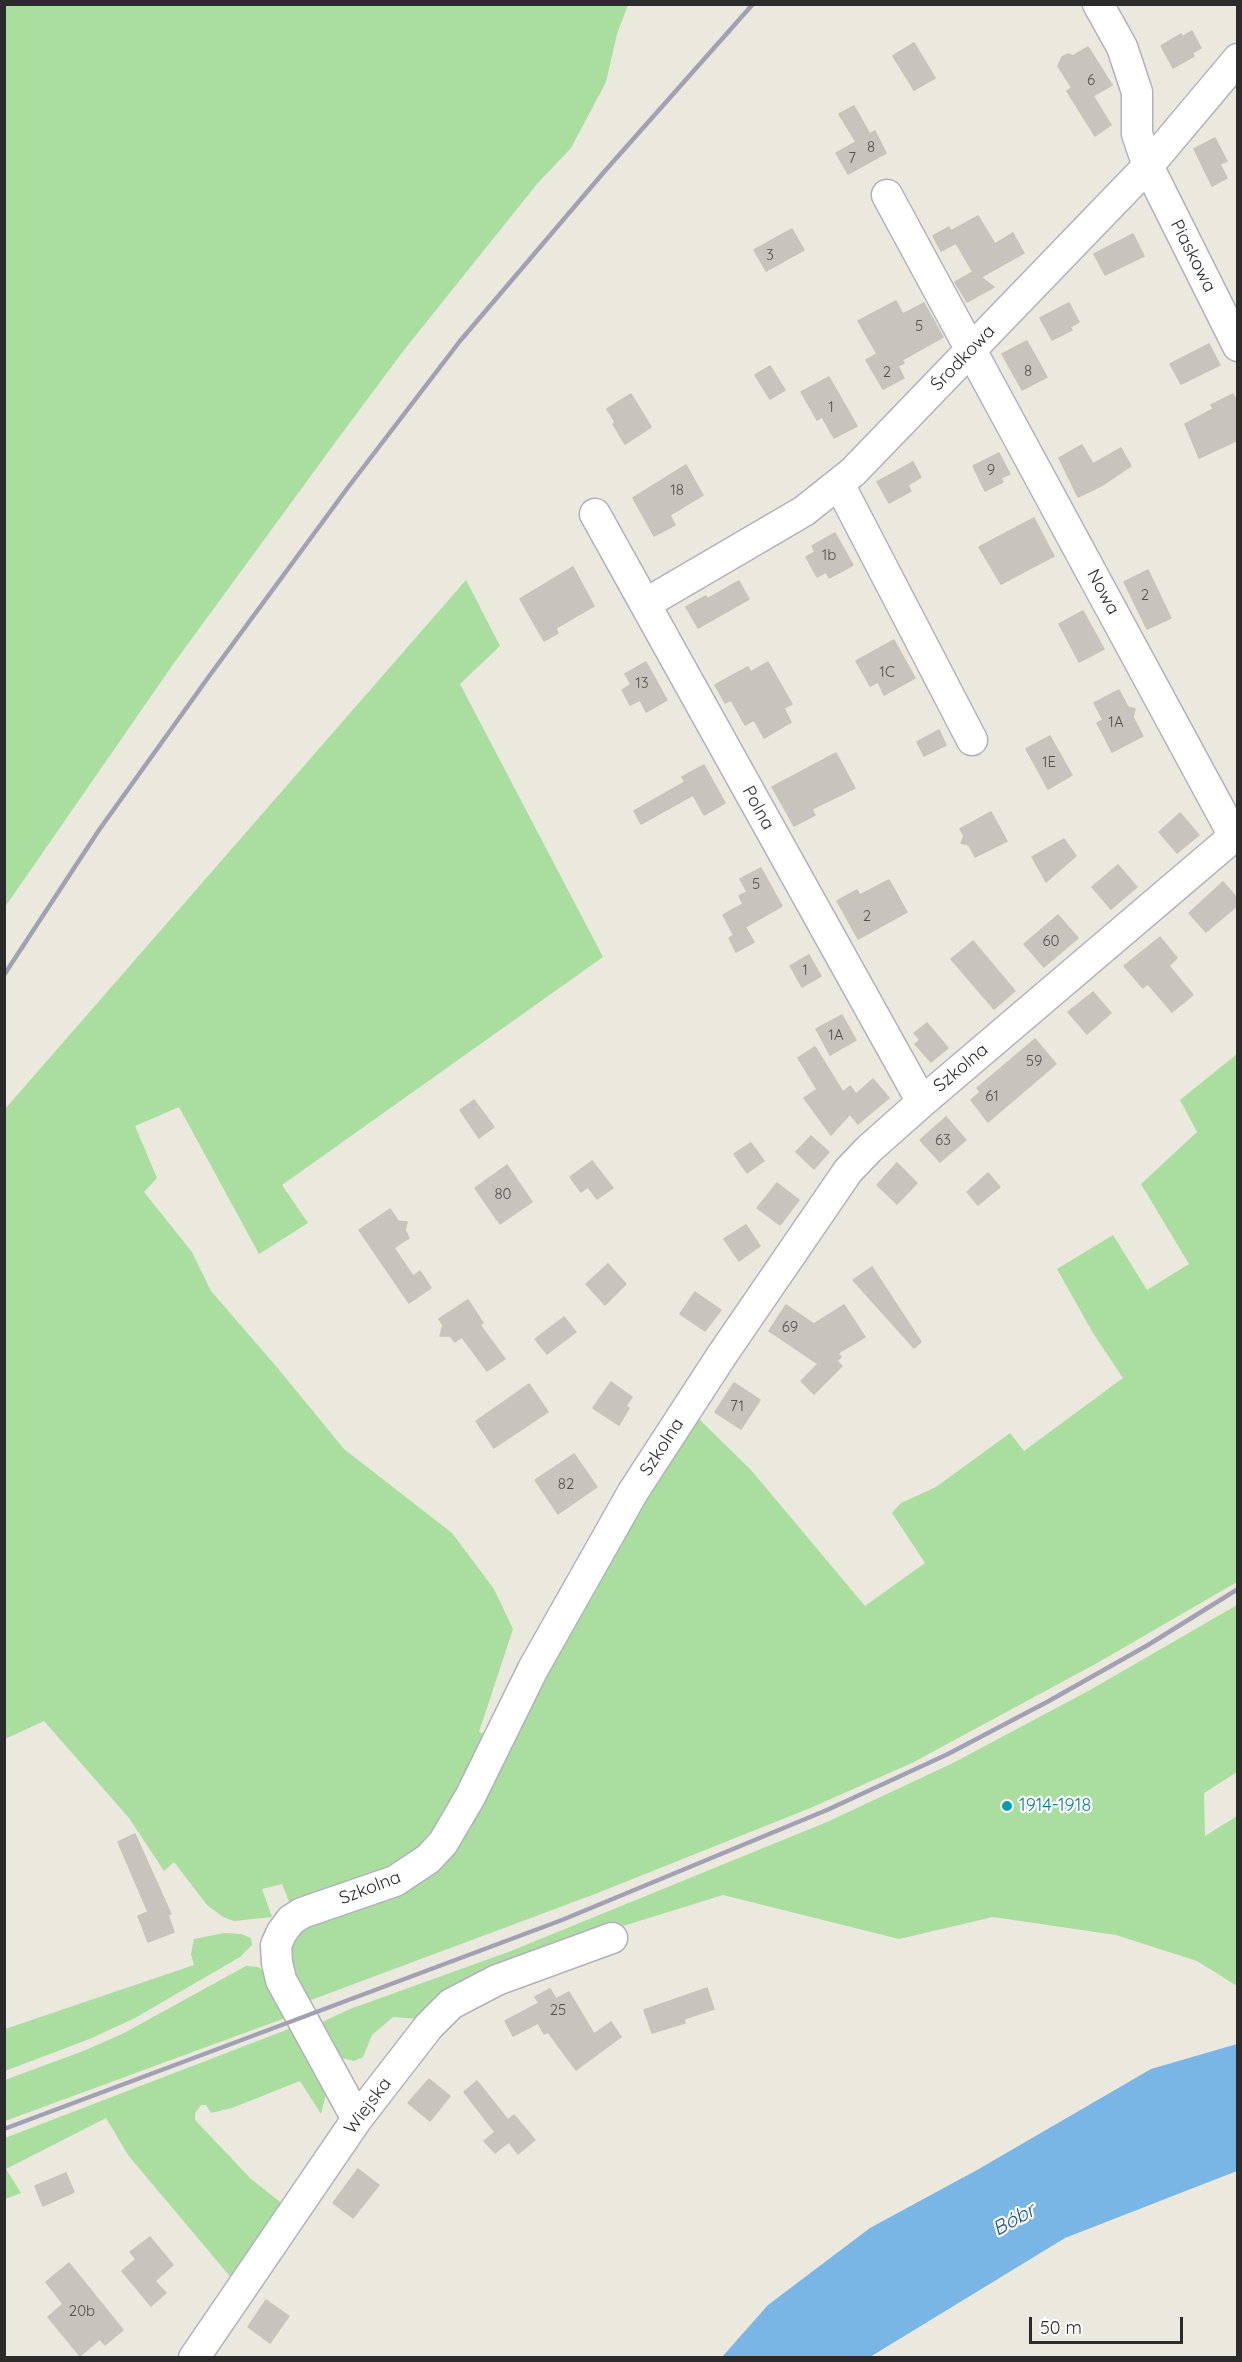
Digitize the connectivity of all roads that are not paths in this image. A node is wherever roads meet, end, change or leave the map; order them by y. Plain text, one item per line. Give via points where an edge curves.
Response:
1 (1098, 4) edge
2 (1238, 59) edge
3 (1148, 166) junction
4 (887, 195) dead end
5 (1238, 346) edge
6 (972, 348) junction
7 (839, 484) junction
8 (595, 514) dead end
9 (645, 604) junction
10 (972, 740) dead end
11 (1236, 834) edge
12 (922, 1102) junction
13 (612, 1938) dead end
14 (357, 2119) junction
15 (194, 2358) edge

1 - 3 street, Piaskowa via 1122,47 1137,92 1137,134
2 - 3 street, Środkowa
3 - 5 street, Piaskowa
3 - 6 street, Środkowa
4 - 6 street, Nowa
6 - 7 street, Środkowa
6 - 11 street, Nowa
7 - 9 street, Środkowa via 804,511
7 - 10 street
8 - 9 street, Polna
9 - 12 street, Polna
11 - 12 street, Szkolna
12 - 14 street, Szkolna via 869,1149 833,1190 633,1492 533,1669 443,1843 403,1876 302,1913 282,1932 276,1945 281,1980
13 - 14 street, Wiejska via 497,1980 451,2004 429,2026
14 - 15 street, Wiejska

